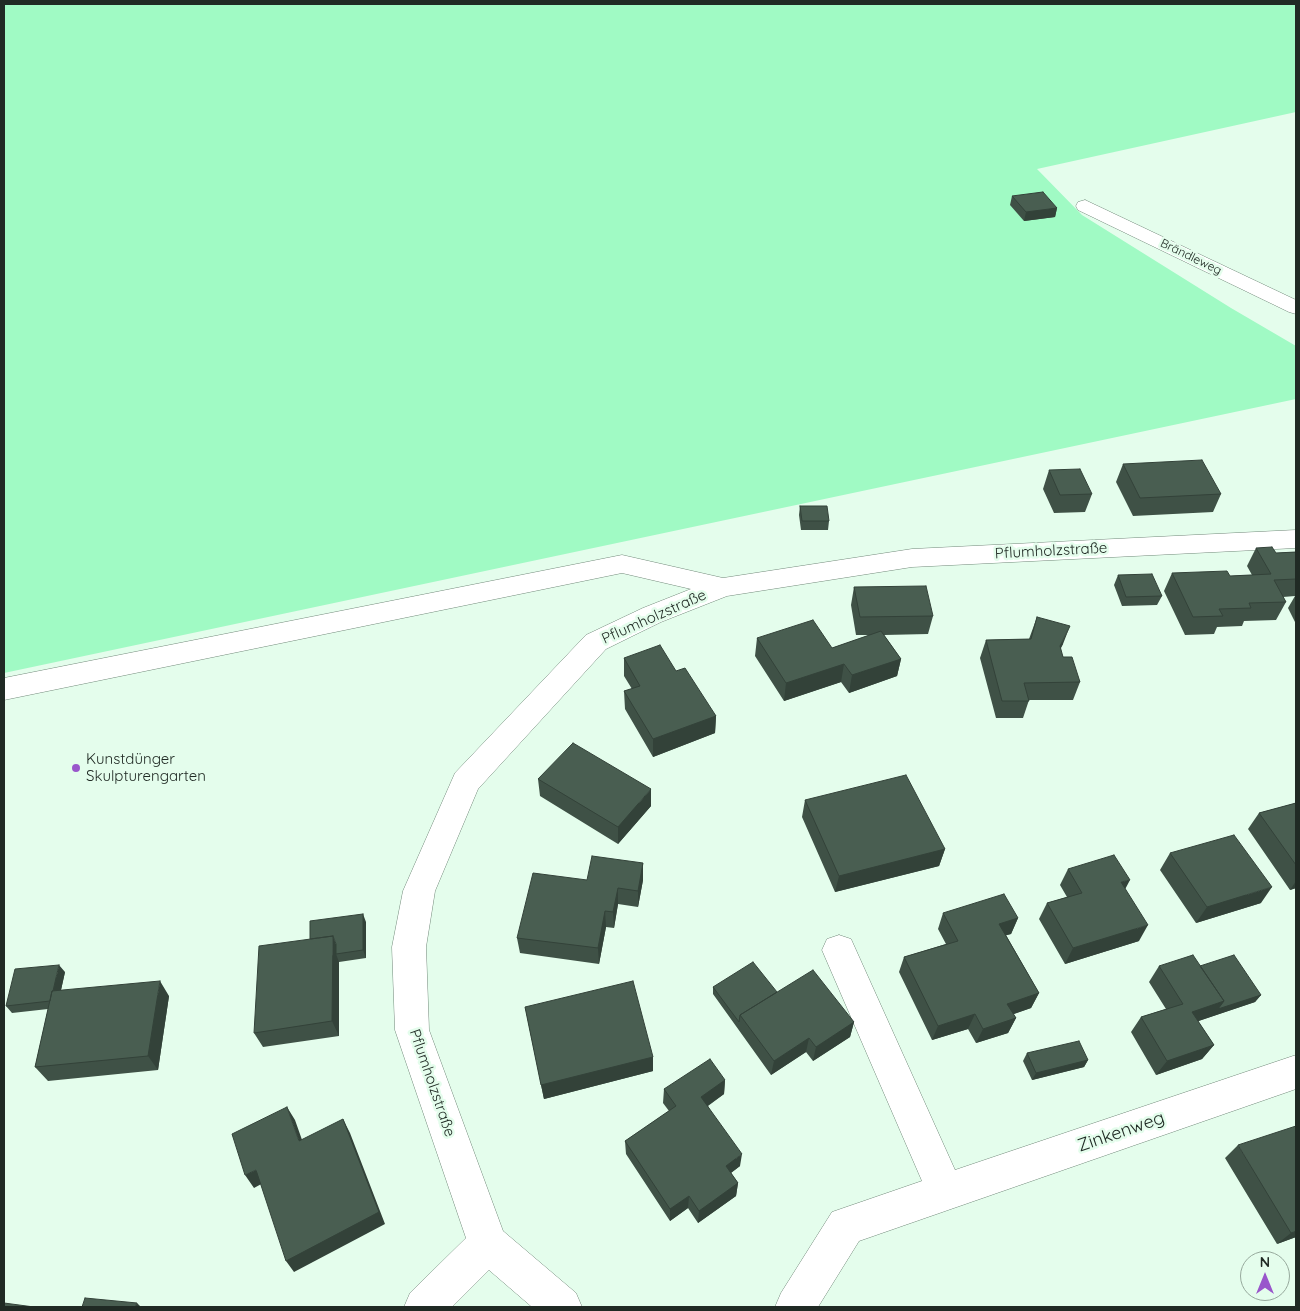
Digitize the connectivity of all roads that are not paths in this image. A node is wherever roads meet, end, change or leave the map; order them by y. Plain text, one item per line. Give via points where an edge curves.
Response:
1 (1085, 206) dead end
2 (1296, 308) edge
3 (1296, 539) edge
4 (723, 587) junction
5 (4, 689) edge
6 (839, 950) dead end
7 (1296, 1072) edge
8 (946, 1192) junction
9 (488, 1244) junction
10 (424, 1307) edge
11 (562, 1307) edge
12 (795, 1307) edge

1 - 2 street, Brändleweg
3 - 4 street, Pflumholzstraße via 912,558
4 - 5 street via 622,564
4 - 9 street, Pflumholzstraße via 652,615 596,642 466,782 419,891 409,947 412,1030
6 - 8 street
7 - 8 street, Zinkenweg
8 - 12 street, Zinkenweg via 846,1226
9 - 10 street
9 - 11 street

